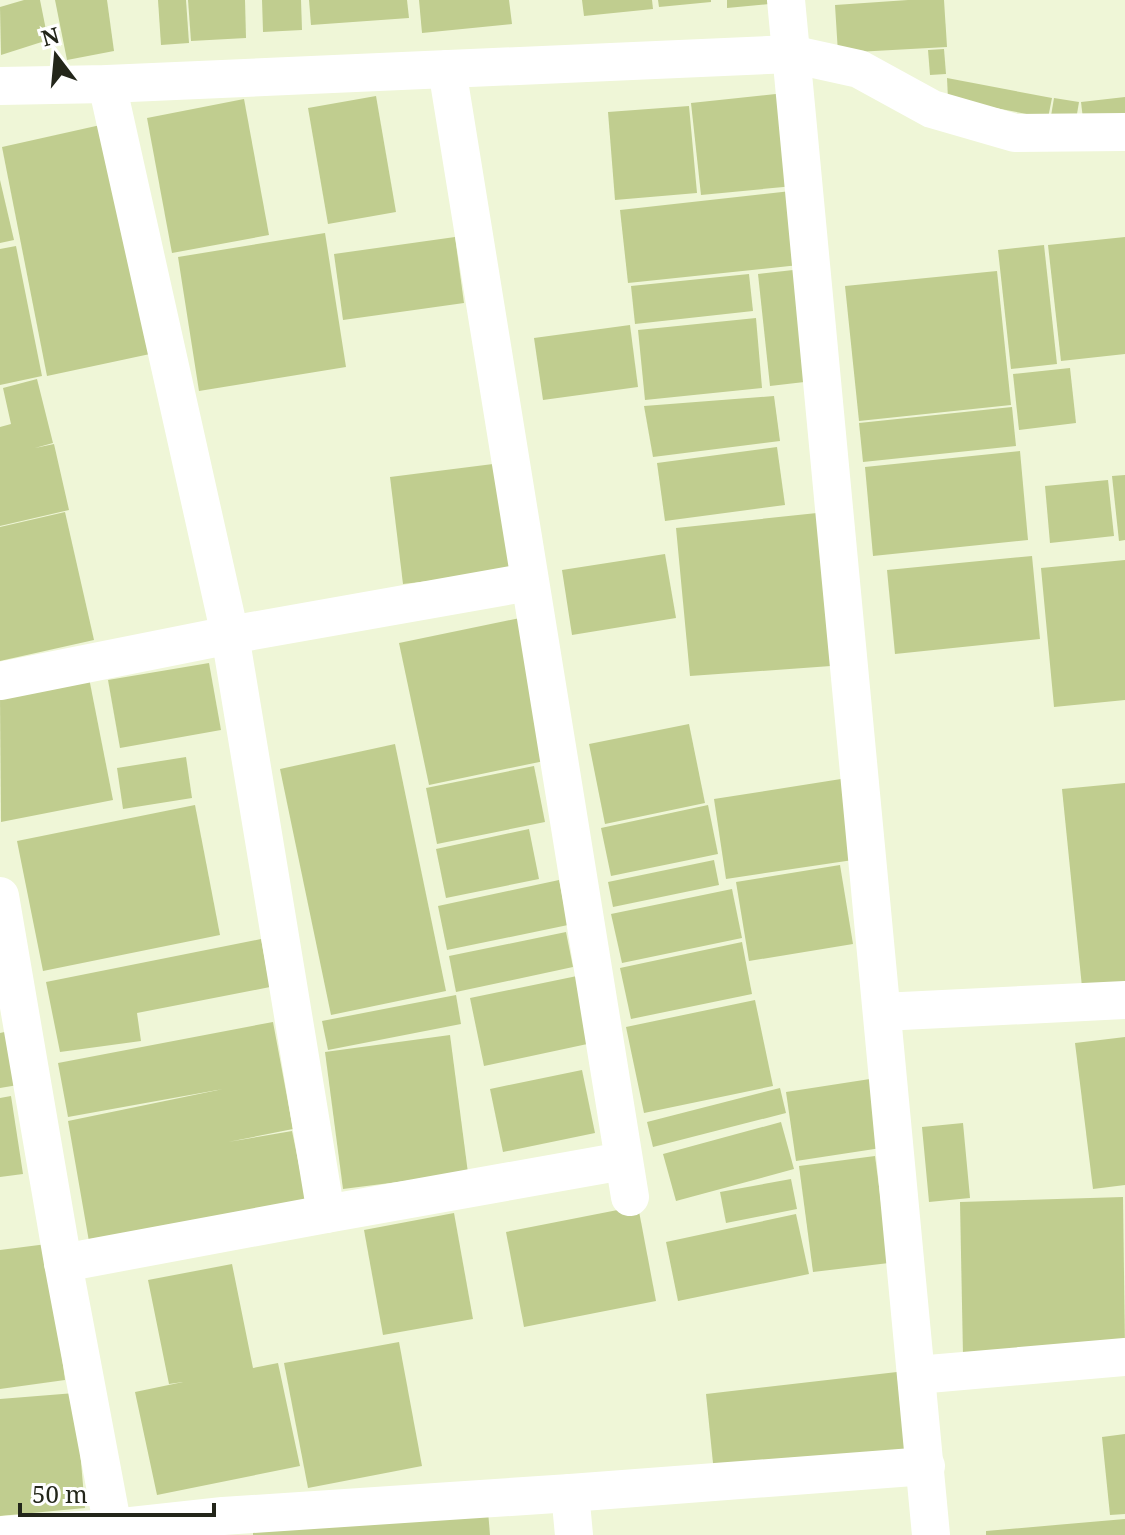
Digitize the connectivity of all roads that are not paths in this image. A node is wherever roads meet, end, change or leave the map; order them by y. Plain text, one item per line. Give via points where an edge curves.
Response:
1 (786, 0) edge
2 (791, 54) junction
3 (447, 69) junction
4 (107, 84) junction
5 (0, 86) edge
6 (1125, 132) edge
7 (529, 582) junction
8 (230, 635) junction
9 (0, 681) edge
10 (0, 896) edge
11 (1125, 1000) edge
12 (882, 1012) junction
13 (326, 1214) junction
14 (63, 1263) junction
15 (1125, 1357) edge
16 (917, 1375) junction
17 (926, 1466) junction
18 (570, 1493) junction
19 (223, 1525) edge
20 (113, 1528) junction
21 (3, 1535) edge
22 (574, 1535) edge
23 (931, 1535) edge

1 - 2 street
2 - 3 street
2 - 6 street via 859,69 932,109 1015,133
2 - 12 street
3 - 4 street
3 - 7 street
4 - 5 street
4 - 8 street
7 - 8 street
7 - 13 street via 626,1179
8 - 9 street
8 - 13 street
10 - 14 street
11 - 12 street
12 - 16 street
13 - 14 street
14 - 20 street
15 - 16 street
16 - 17 street
17 - 18 street
17 - 23 street
18 - 19 street
18 - 22 street
19 - 20 street
20 - 21 street

